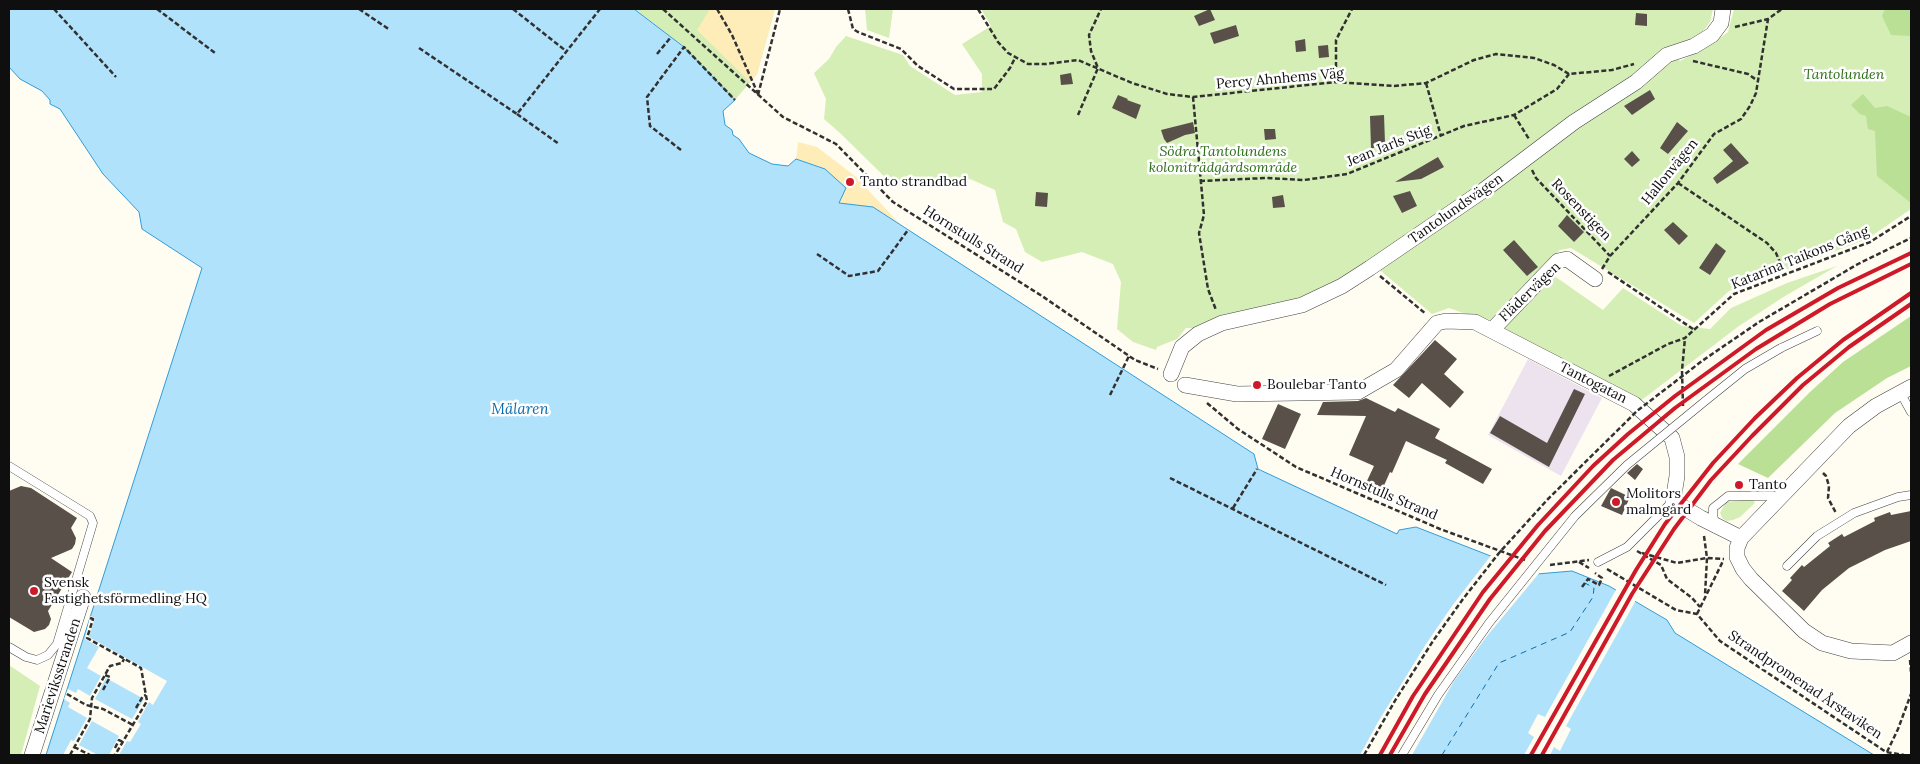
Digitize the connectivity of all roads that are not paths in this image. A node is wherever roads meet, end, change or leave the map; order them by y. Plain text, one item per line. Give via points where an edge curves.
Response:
1 (1722, 16) edge
2 (1599, 274) road end
3 (1492, 330) junction
4 (1817, 331) dead end
5 (1171, 374) joint
6 (1185, 385) joint
7 (1906, 390) edge
8 (1911, 412) edge
9 (9, 466) edge
10 (1911, 495) edge
11 (1781, 496) junction
12 (1673, 502) junction
13 (1716, 526) junction
14 (1740, 538) junction
15 (1598, 562) road end
16 (1787, 566) dead end
17 (83, 597) dead end
18 (1911, 643) edge
19 (9, 647) edge
20 (32, 755) edge
21 (1402, 755) edge

1 - 5 street, Tantolundsvägen via 1712,35 1694,46 1667,55 1636,82 1574,122 1462,206 1342,286 1302,305 1222,323 1198,334 1182,347
2 - 3 street, Flädervägen via 1567,259 1558,261
3 - 6 street, Tantogatan via 1475,322 1437,323 1396,370 1358,392 1237,394
3 - 12 street, Tantogatan via 1634,404 1672,438 1677,457
4 - 21 lane, bridge via 1751,365 1627,466 1575,516 1489,623 1438,695
5 - 6 lane
7 - 8 lane
7 - 11 street via 1849,426
9 - 19 lane via 82,510 93,523 57,644 48,655 37,660 26,658
10 - 16 lane via 1854,513 1840,521 1817,536
11 - 13 lane via 1728,496 1714,508
11 - 14 street
12 - 13 street
12 - 15 lane via 1627,547
13 - 14 street
14 - 18 street via 1730,558 1804,631 1822,642 1851,651 1892,653
17 - 20 street, Marieviksstranden

